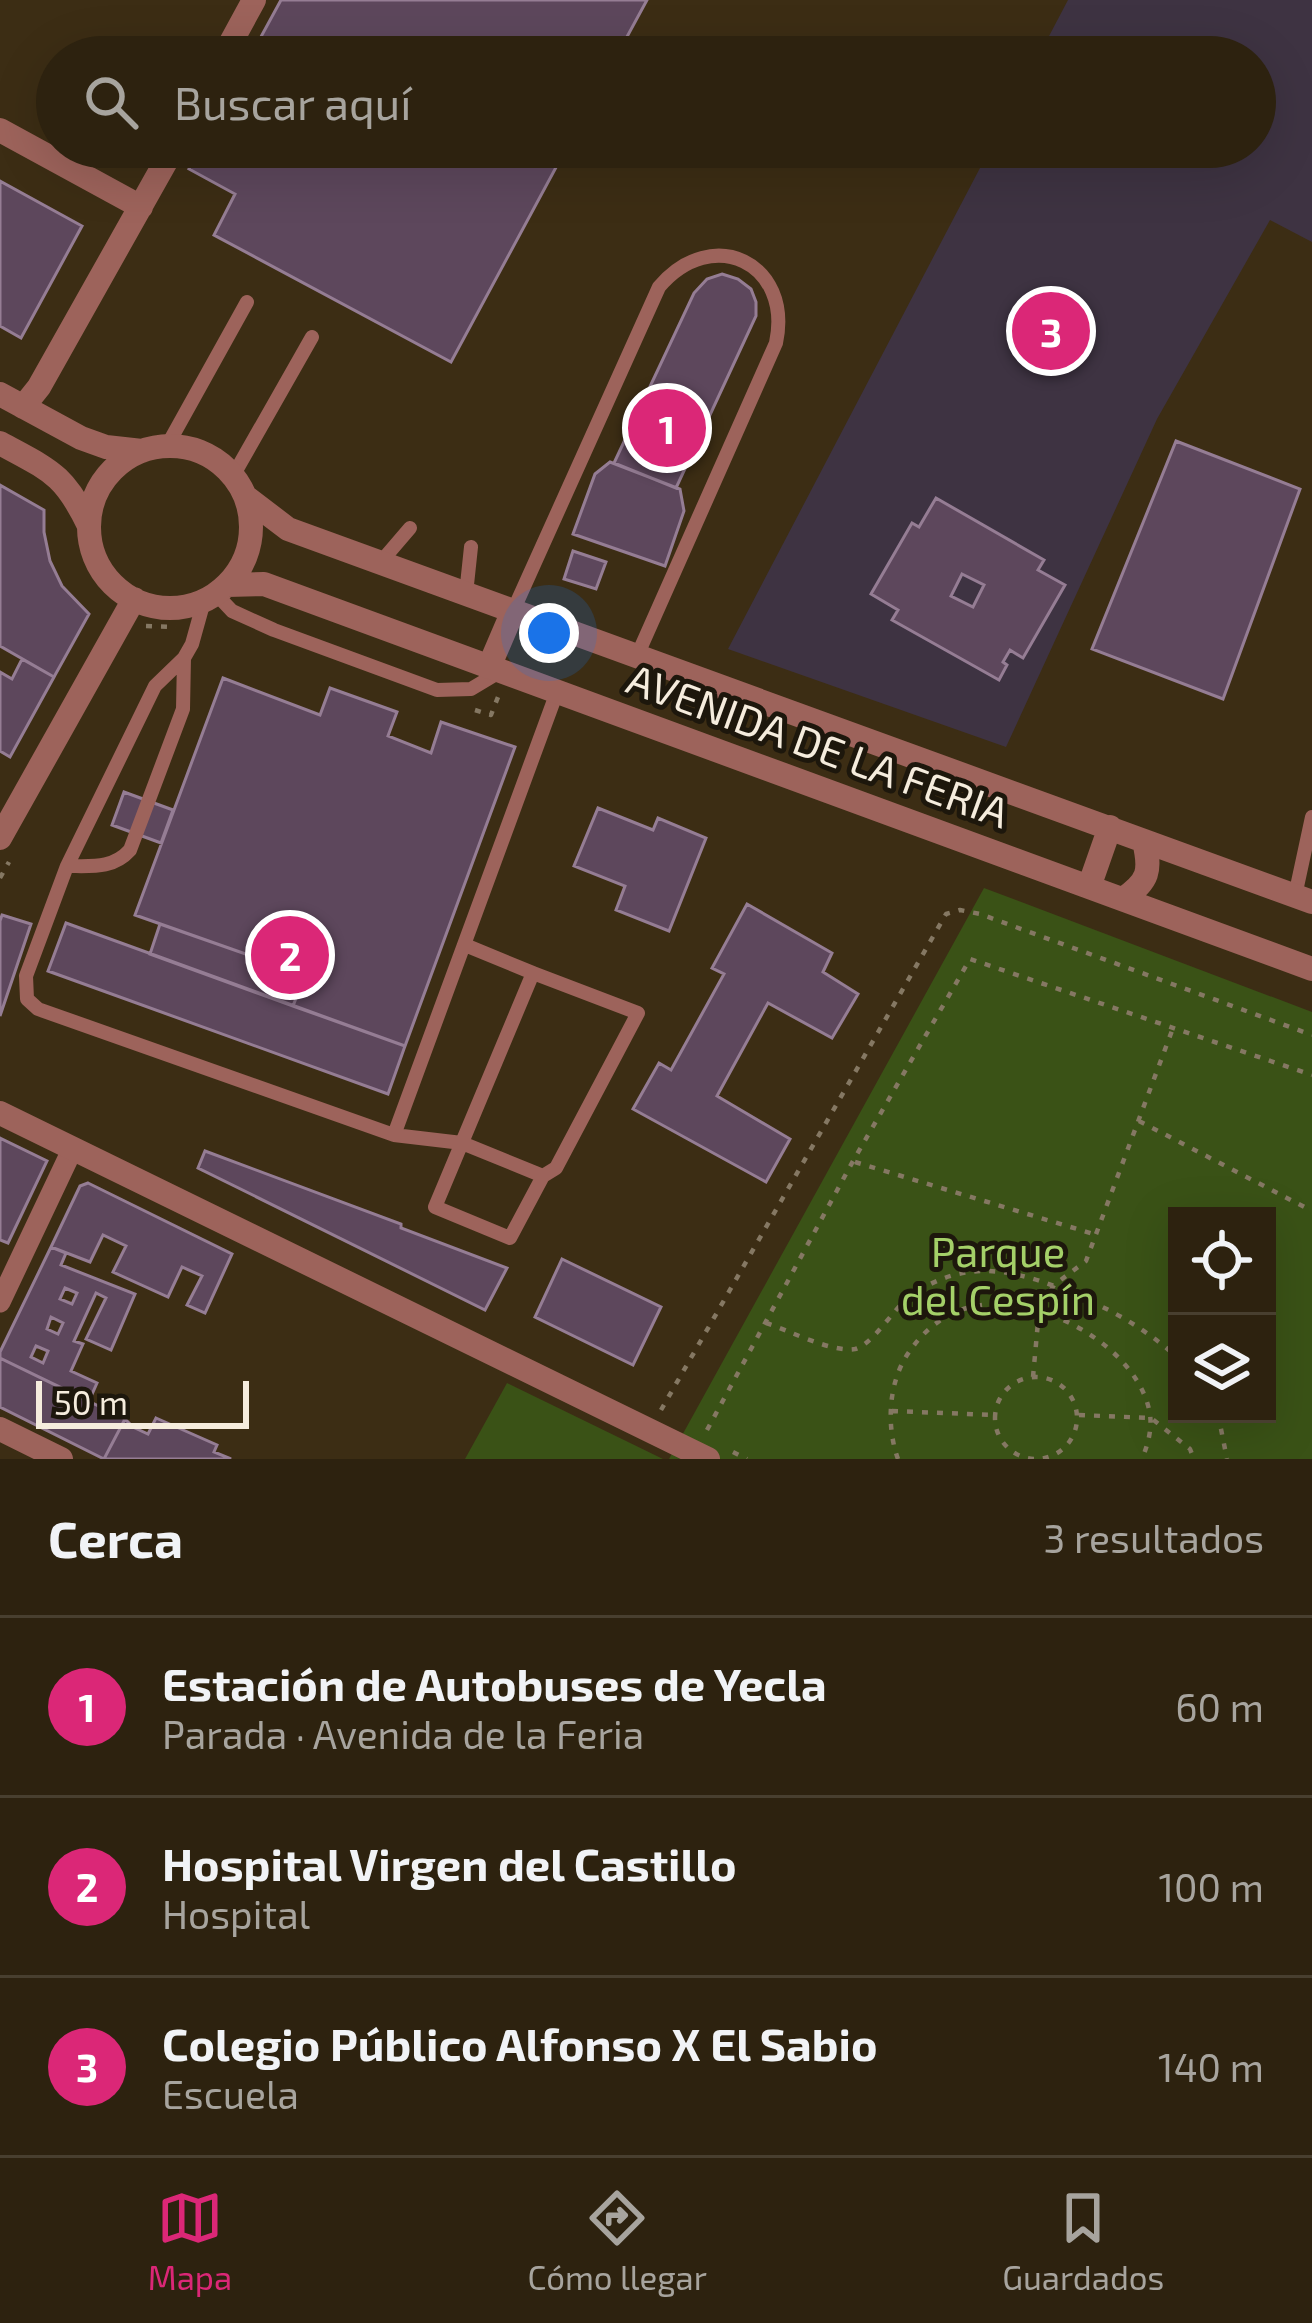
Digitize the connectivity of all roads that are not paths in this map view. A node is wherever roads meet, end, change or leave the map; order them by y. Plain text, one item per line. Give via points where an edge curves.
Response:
1 (254, 0) edge
2 (234, 36) edge
3 (0, 130) edge
4 (36, 150) edge
5 (70, 168) edge
6 (162, 168) edge
7 (141, 207) junction
8 (247, 302) dead end
9 (312, 337) dead end
10 (0, 394) edge
11 (23, 406) junction
12 (0, 443) edge
13 (154, 449) junction
14 (240, 487) junction
15 (89, 526) junction
16 (410, 528) dead end
17 (471, 547) dead end
18 (380, 562) junction
19 (216, 593) junction
20 (466, 594) junction
21 (134, 599) junction
22 (514, 611) junction
23 (637, 656) junction
24 (184, 658) junction
25 (495, 669) junction
26 (557, 692) junction
27 (1312, 817) edge
28 (1110, 827) junction
29 (0, 838) edge
30 (1144, 841) junction
31 (67, 866) junction
32 (1089, 887) junction
33 (1123, 899) junction
34 (1304, 899) edge
35 (465, 945) junction
36 (1312, 969) edge
37 (533, 973) junction
38 (0, 1114) edge
39 (394, 1135) junction
40 (463, 1143) junction
41 (72, 1150) junction
42 (543, 1176) junction
43 (0, 1302) edge
44 (0, 1429) edge
45 (706, 1448) edge
46 (61, 1459) edge

1 - 2 street
3 - 4 street
5 - 7 street
6 - 7 street
7 - 11 street
8 - 13 lane
9 - 14 lane
10 - 11 street
11 - 13 street via 106,447
12 - 15 street via 54,473
13 - 14 street via 192,449 215,459
13 - 15 street via 104,480
14 - 18 street, AVENIDA DE LA FERIA via 288,529
14 - 19 street via 250,544
15 - 21 street via 101,569
16 - 18 lane
17 - 20 lane
18 - 20 street, AVENIDA DE LA FERIA
19 - 21 street via 181,607
19 - 24 lane
19 - 25 street, AVENIDA DE LA FERIA via 264,584
19 - 25 lane via 274,630 437,690 471,689
20 - 22 street, AVENIDA DE LA FERIA
21 - 29 street
22 - 23 street, AVENIDA DE LA FERIA
22 - 23 lane via 659,287 690,260 732,257 767,281 780,322 776,344
22 - 25 street
23 - 28 street, AVENIDA DE LA FERIA
24 - 31 lane via 155,686
24 - 31 lane via 183,709 130,850 112,865
25 - 26 street, AVENIDA DE LA FERIA
26 - 32 street, AVENIDA DE LA FERIA
26 - 35 lane
27 - 34 lane
28 - 30 street, AVENIDA DE LA FERIA
28 - 32 street
30 - 33 street via 1148,872
30 - 34 street, AVENIDA DE LA FERIA
31 - 39 lane via 26,976 27,999 38,1009
32 - 33 street, AVENIDA DE LA FERIA
33 - 36 street, AVENIDA DE LA FERIA
35 - 37 lane
35 - 39 lane
37 - 40 lane
37 - 42 lane via 638,1013 556,1168
38 - 41 street
39 - 40 lane
40 - 42 lane
40 - 42 lane via 436,1207 510,1238
41 - 43 street
41 - 45 street via 644,1426
44 - 46 street

